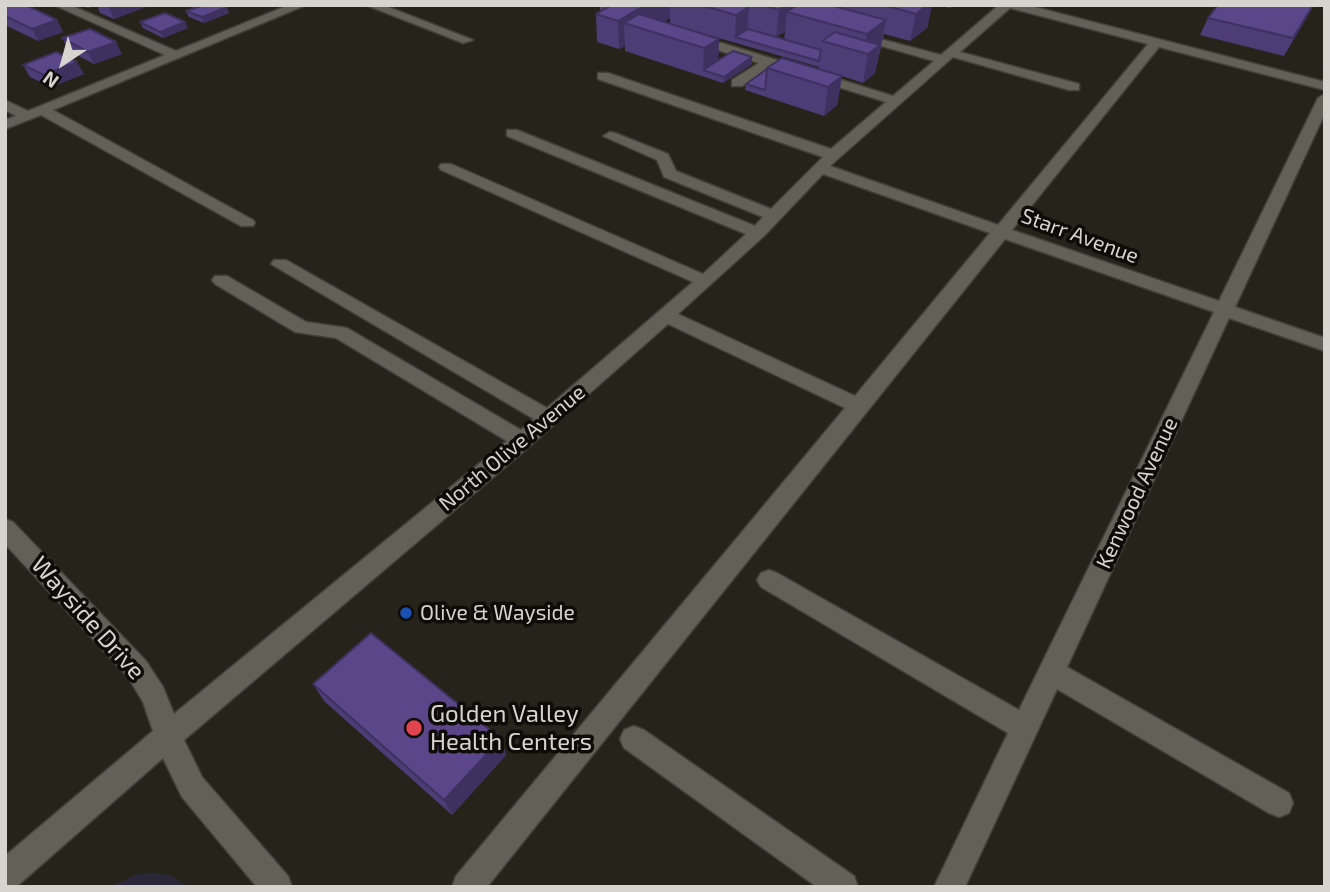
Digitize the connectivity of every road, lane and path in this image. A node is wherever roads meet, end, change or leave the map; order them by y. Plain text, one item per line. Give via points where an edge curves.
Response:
1 (60, 5) edge
2 (300, 5) edge
3 (372, 5) edge
4 (1006, 5) edge
5 (1013, 5) edge
6 (836, 28) edge
7 (467, 40) dead end
8 (1155, 43) junction
9 (718, 46) edge
10 (177, 56) junction
11 (947, 56) junction
12 (769, 62) junction
13 (603, 76) dead end
14 (737, 83) dead end
15 (1325, 86) edge
16 (1074, 87) dead end
17 (1325, 98) edge
18 (895, 101) junction
19 (5, 104) edge
20 (42, 110) junction
21 (27, 116) junction
22 (5, 125) edge
23 (512, 133) dead end
24 (610, 136) dead end
25 (827, 161) junction
26 (446, 167) dead end
27 (774, 216) junction
28 (247, 223) dead end
29 (1002, 232) junction
30 (758, 233) junction
31 (279, 264) dead end
32 (221, 280) dead end
33 (705, 281) junction
34 (1224, 310) junction
35 (667, 316) junction
36 (1325, 345) edge
37 (860, 407) junction
38 (549, 418) junction
39 (523, 441) junction
40 (5, 527) edge
41 (769, 580) dead end
42 (1052, 672) junction
43 (1025, 729) junction
44 (167, 737) junction
45 (634, 739) dead end
46 (1279, 803) dead end
47 (5, 876) edge
48 (277, 887) edge
49 (467, 887) edge
50 (843, 887) edge
51 (949, 887) edge

1 - 10 street
2 - 10 street
3 - 7 street
4 - 11 street, North Olive Avenue
5 - 8 street
6 - 11 street
8 - 15 street
8 - 29 street
9 - 12 street
10 - 20 street
11 - 16 street
11 - 18 street, North Olive Avenue
12 - 14 street
12 - 18 street
13 - 25 street, Starr Avenue
17 - 34 street, Kenwood Avenue
18 - 25 street, North Olive Avenue
19 - 21 street
20 - 21 street
20 - 28 street
21 - 22 street
23 - 30 street
24 - 27 street via 663,157 669,174
25 - 27 street, North Olive Avenue
25 - 29 street, Starr Avenue
26 - 33 street
27 - 30 street, North Olive Avenue
29 - 34 street, Starr Avenue
29 - 37 street
30 - 33 street, North Olive Avenue
31 - 38 street
32 - 39 street via 302,328 340,332
33 - 35 street, North Olive Avenue
34 - 36 street, Starr Avenue
34 - 42 street, Kenwood Avenue
35 - 37 street
35 - 38 street, North Olive Avenue
37 - 49 street
38 - 39 street, North Olive Avenue
39 - 44 street, North Olive Avenue
40 - 44 street, Wayside Drive via 137,669 153,696
41 - 43 street
42 - 43 street, Kenwood Avenue
42 - 46 street
43 - 51 street, Kenwood Avenue
44 - 47 street, North Olive Avenue
44 - 48 street, Wayside Drive via 206,806
45 - 50 street

